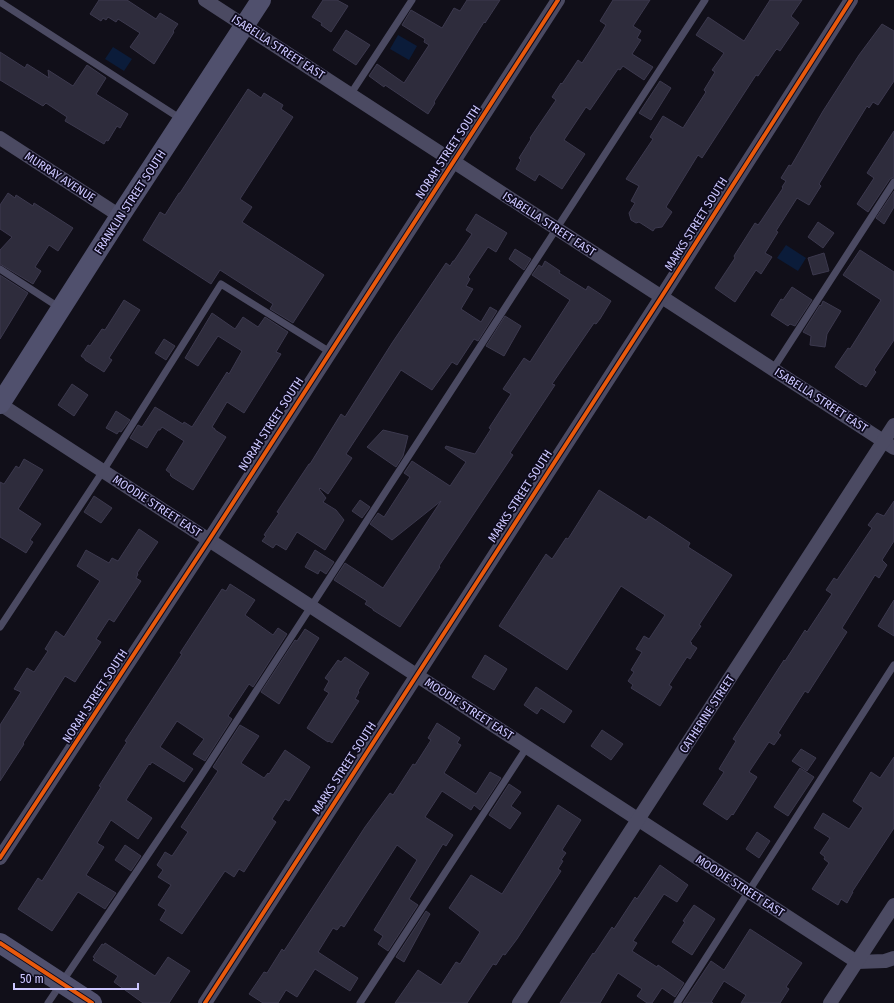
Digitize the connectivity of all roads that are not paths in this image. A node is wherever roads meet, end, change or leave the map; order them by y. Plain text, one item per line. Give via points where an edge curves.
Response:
1 (205, 0) edge
2 (262, 0) edge
3 (412, 0) edge
4 (558, 0) edge
5 (705, 0) edge
6 (851, 0) edge
7 (0, 2) edge
8 (244, 26) junction
9 (350, 95) junction
10 (183, 120) junction
11 (0, 138) edge
12 (453, 162) junction
13 (894, 182) edge
14 (120, 216) junction
15 (557, 229) junction
16 (0, 269) edge
17 (662, 296) junction
18 (61, 309) junction
19 (330, 352) junction
20 (773, 369) junction
21 (0, 404) edge
22 (894, 425) edge
23 (889, 444) edge
24 (103, 471) junction
25 (209, 540) junction
26 (311, 607) junction
27 (0, 627) edge
28 (894, 665) edge
29 (416, 675) junction
30 (527, 747) junction
31 (638, 820) junction
32 (0, 858) edge
33 (750, 892) junction
34 (894, 905) edge
35 (0, 943) edge
36 (894, 958) edge
37 (857, 962) junction
38 (61, 983) junction
39 (48, 1003) edge
40 (92, 1003) edge
41 (205, 1003) edge
42 (360, 1003) edge
43 (519, 1003) edge
44 (677, 1003) edge
45 (830, 1003) edge

1 - 8 street, ISABELLA STREET EAST
2 - 8 street, FRANKLIN STREET SOUTH
3 - 9 lane
4 - 12 street, NORAH STREET SOUTH
5 - 15 lane
6 - 17 street, MARKS STREET SOUTH
7 - 10 lane
8 - 9 street, ISABELLA STREET EAST
8 - 10 street, FRANKLIN STREET SOUTH
9 - 12 street, ISABELLA STREET EAST
10 - 14 street, FRANKLIN STREET SOUTH
11 - 14 street, MURRAY AVENUE
12 - 15 street, ISABELLA STREET EAST
12 - 19 street, NORAH STREET SOUTH
13 - 20 lane
14 - 18 street, FRANKLIN STREET SOUTH
15 - 17 street, ISABELLA STREET EAST
15 - 26 lane
16 - 18 lane
17 - 20 street, ISABELLA STREET EAST
17 - 29 street, MARKS STREET SOUTH
18 - 21 street, FRANKLIN STREET SOUTH
19 - 24 lane via 221,284
19 - 25 street, NORAH STREET SOUTH
20 - 23 street, ISABELLA STREET EAST
21 - 24 street, MOODIE STREET EAST
22 - 23 street, CATHERINE STREET
23 - 31 street, CATHERINE STREET
24 - 25 street, MOODIE STREET EAST
24 - 27 lane
25 - 26 street, MOODIE STREET EAST
25 - 32 street, NORAH STREET SOUTH
26 - 29 street, MOODIE STREET EAST
26 - 38 lane
28 - 33 lane
29 - 30 street, MOODIE STREET EAST
29 - 41 street, MARKS STREET SOUTH
30 - 31 street, MOODIE STREET EAST
30 - 42 lane
31 - 33 street, MOODIE STREET EAST
31 - 43 street, CATHERINE STREET
33 - 37 street, MOODIE STREET EAST
33 - 44 lane
34 - 37 street
35 - 38 street
36 - 37 street via 886,961
37 - 45 street
38 - 39 lane
38 - 40 street

